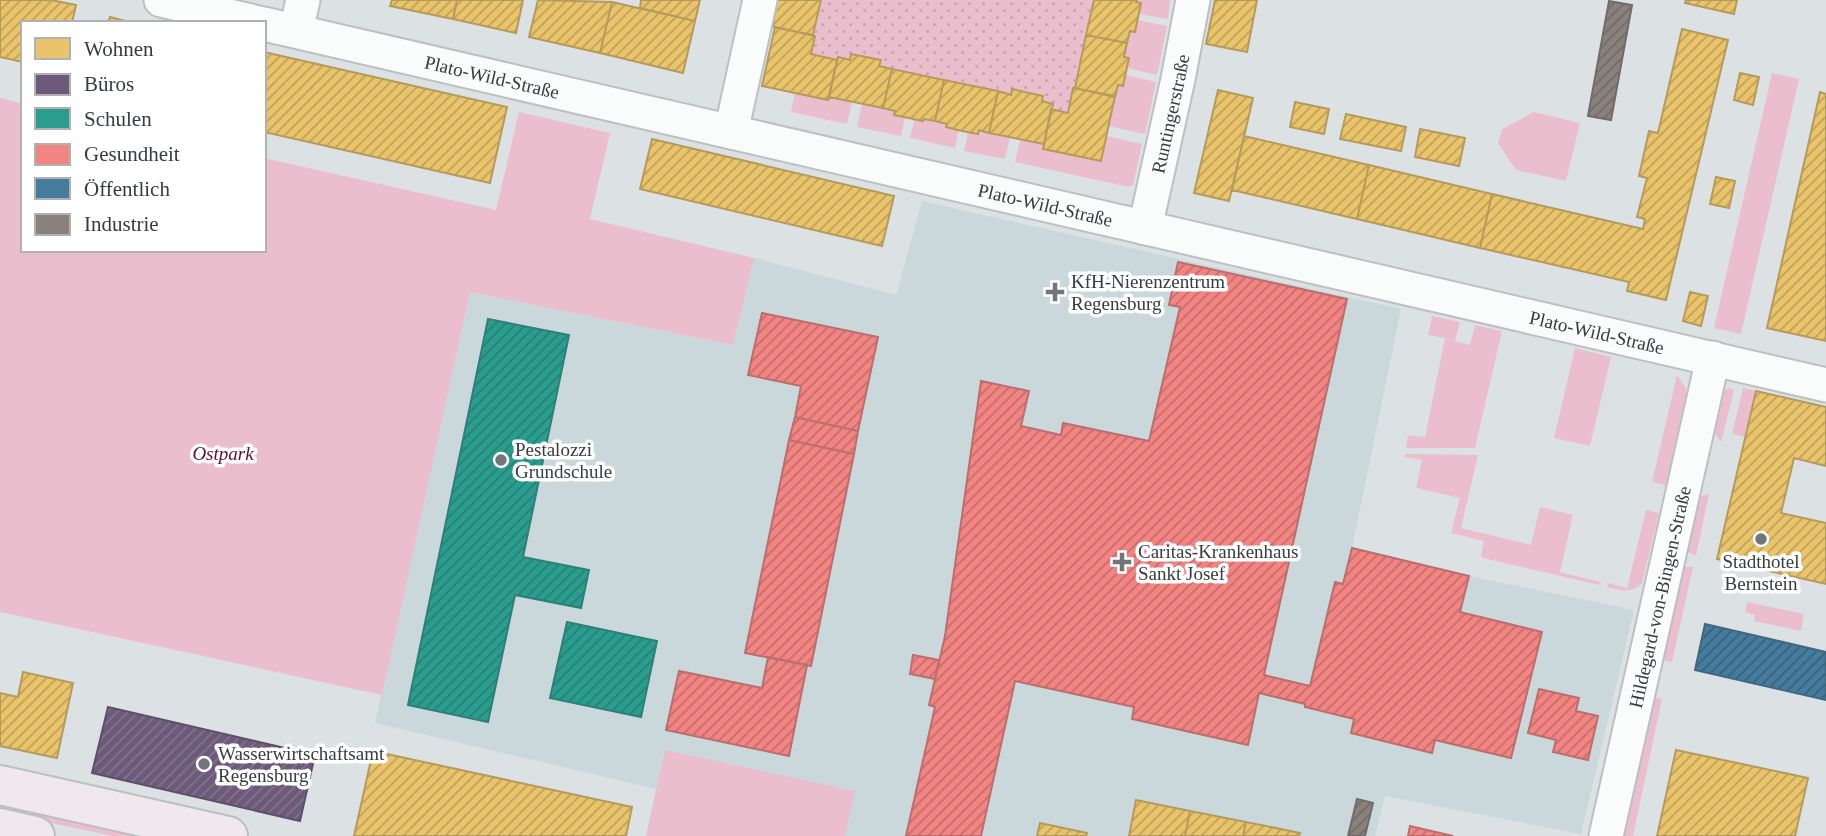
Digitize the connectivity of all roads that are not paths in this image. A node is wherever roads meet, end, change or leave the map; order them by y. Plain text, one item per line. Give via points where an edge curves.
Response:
1 (161, 0) edge
2 (760, 0) edge
3 (1193, 0) edge
4 (281, 19) edge
5 (731, 132) junction
6 (1144, 228) junction
7 (1713, 358) junction
8 (1826, 385) edge
9 (0, 785) edge
10 (0, 828) edge
11 (36, 836) edge
12 (228, 836) edge
13 (1606, 836) edge

1 - 4 street, Plato-Wild-Straße
2 - 5 street
3 - 6 street, Runtingerstraße
4 - 5 street, Plato-Wild-Straße
5 - 6 street, Plato-Wild-Straße
6 - 7 street, Plato-Wild-Straße
7 - 8 street, Plato-Wild-Straße
7 - 13 street, Hildegard-von-Bingen-Straße
9 - 12 main road
10 - 11 main road

